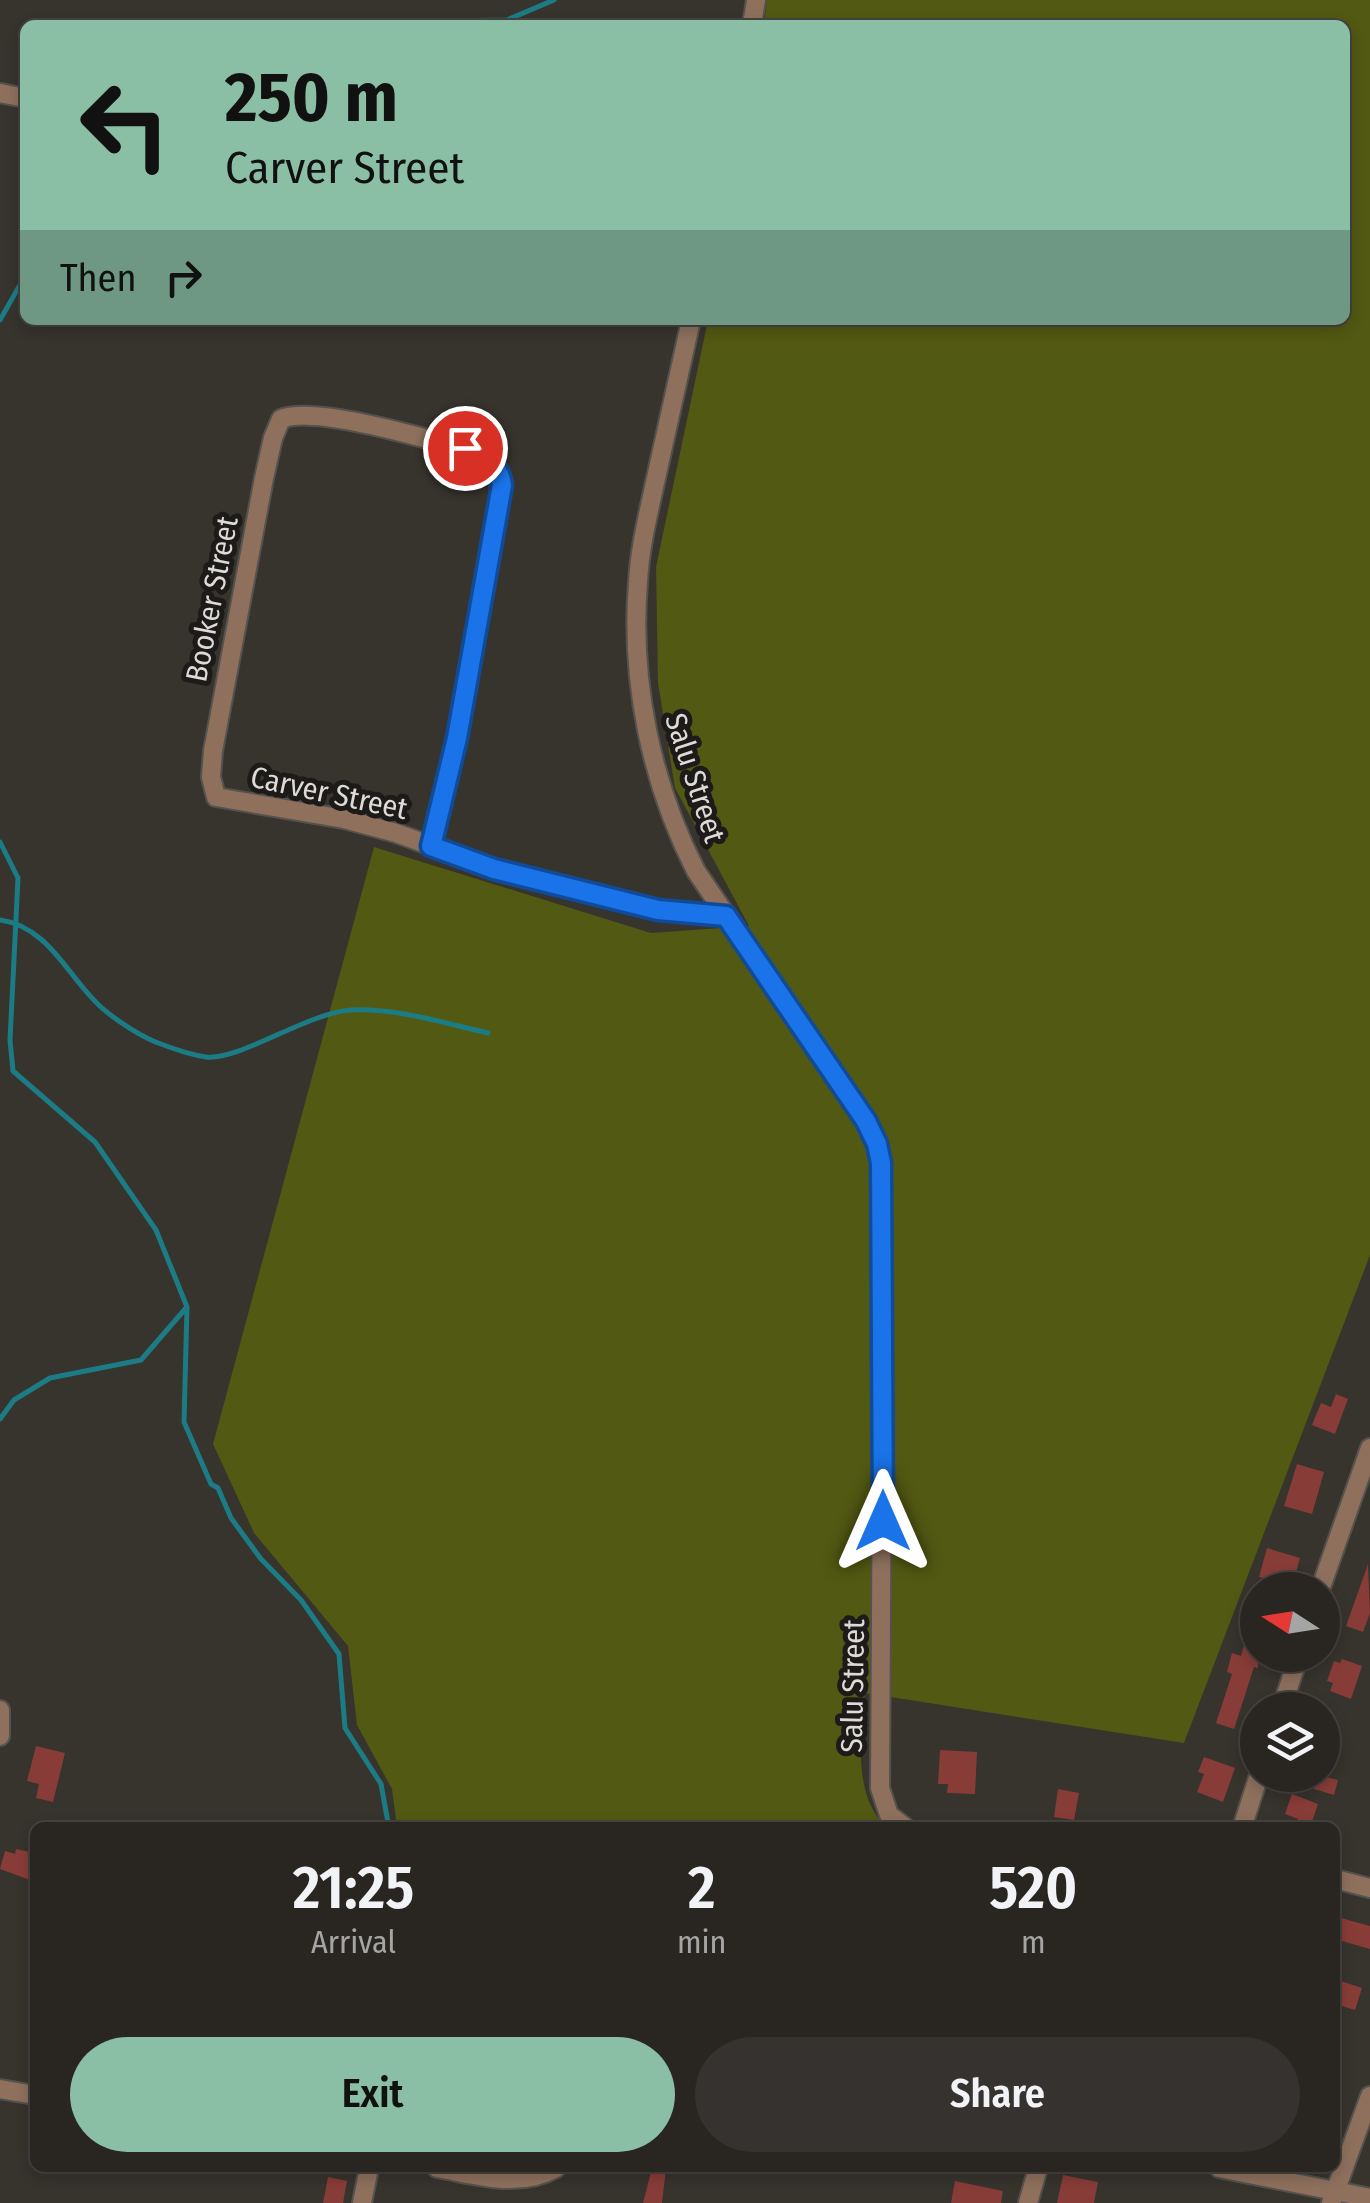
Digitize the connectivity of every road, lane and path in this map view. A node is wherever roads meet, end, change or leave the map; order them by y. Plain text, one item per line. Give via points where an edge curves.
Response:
1 (690, 325) edge
2 (214, 792) joint
3 (431, 846) junction
4 (726, 916) junction
5 (1370, 1448) edge
6 (1326, 1572) edge
7 (0, 1710) edge
8 (0, 1736) edge
9 (1254, 1792) edge
10 (897, 1822) edge
11 (1244, 1822) edge
12 (1340, 1880) edge
13 (1370, 1888) edge
14 (0, 2089) edge
15 (30, 2094) edge
16 (1370, 2096) edge
17 (368, 2172) edge
18 (463, 2172) edge
19 (546, 2172) edge
20 (1037, 2172) edge
21 (1236, 2172) edge
22 (1333, 2197) edge
23 (1370, 2198) edge
24 (362, 2203) edge
25 (1028, 2203) edge

1 - 4 street, Salu Street via 643,540 639,676 651,748 681,841
2 - 3 street, Carver Street via 220,799 344,819
2 - 3 street, Booker Street via 224,684 281,419 301,414 404,433 485,456 499,471 470,670
3 - 4 street, Carver Street via 494,869 658,910
4 - 10 street, Salu Street via 866,1121 881,1163 879,1752 882,1803
5 - 6 street
7 - 8 street
9 - 11 street
12 - 13 street
14 - 15 street
16 - 22 street
17 - 24 street
18 - 19 street via 514,2180
20 - 25 street
21 - 22 street
22 - 23 street

